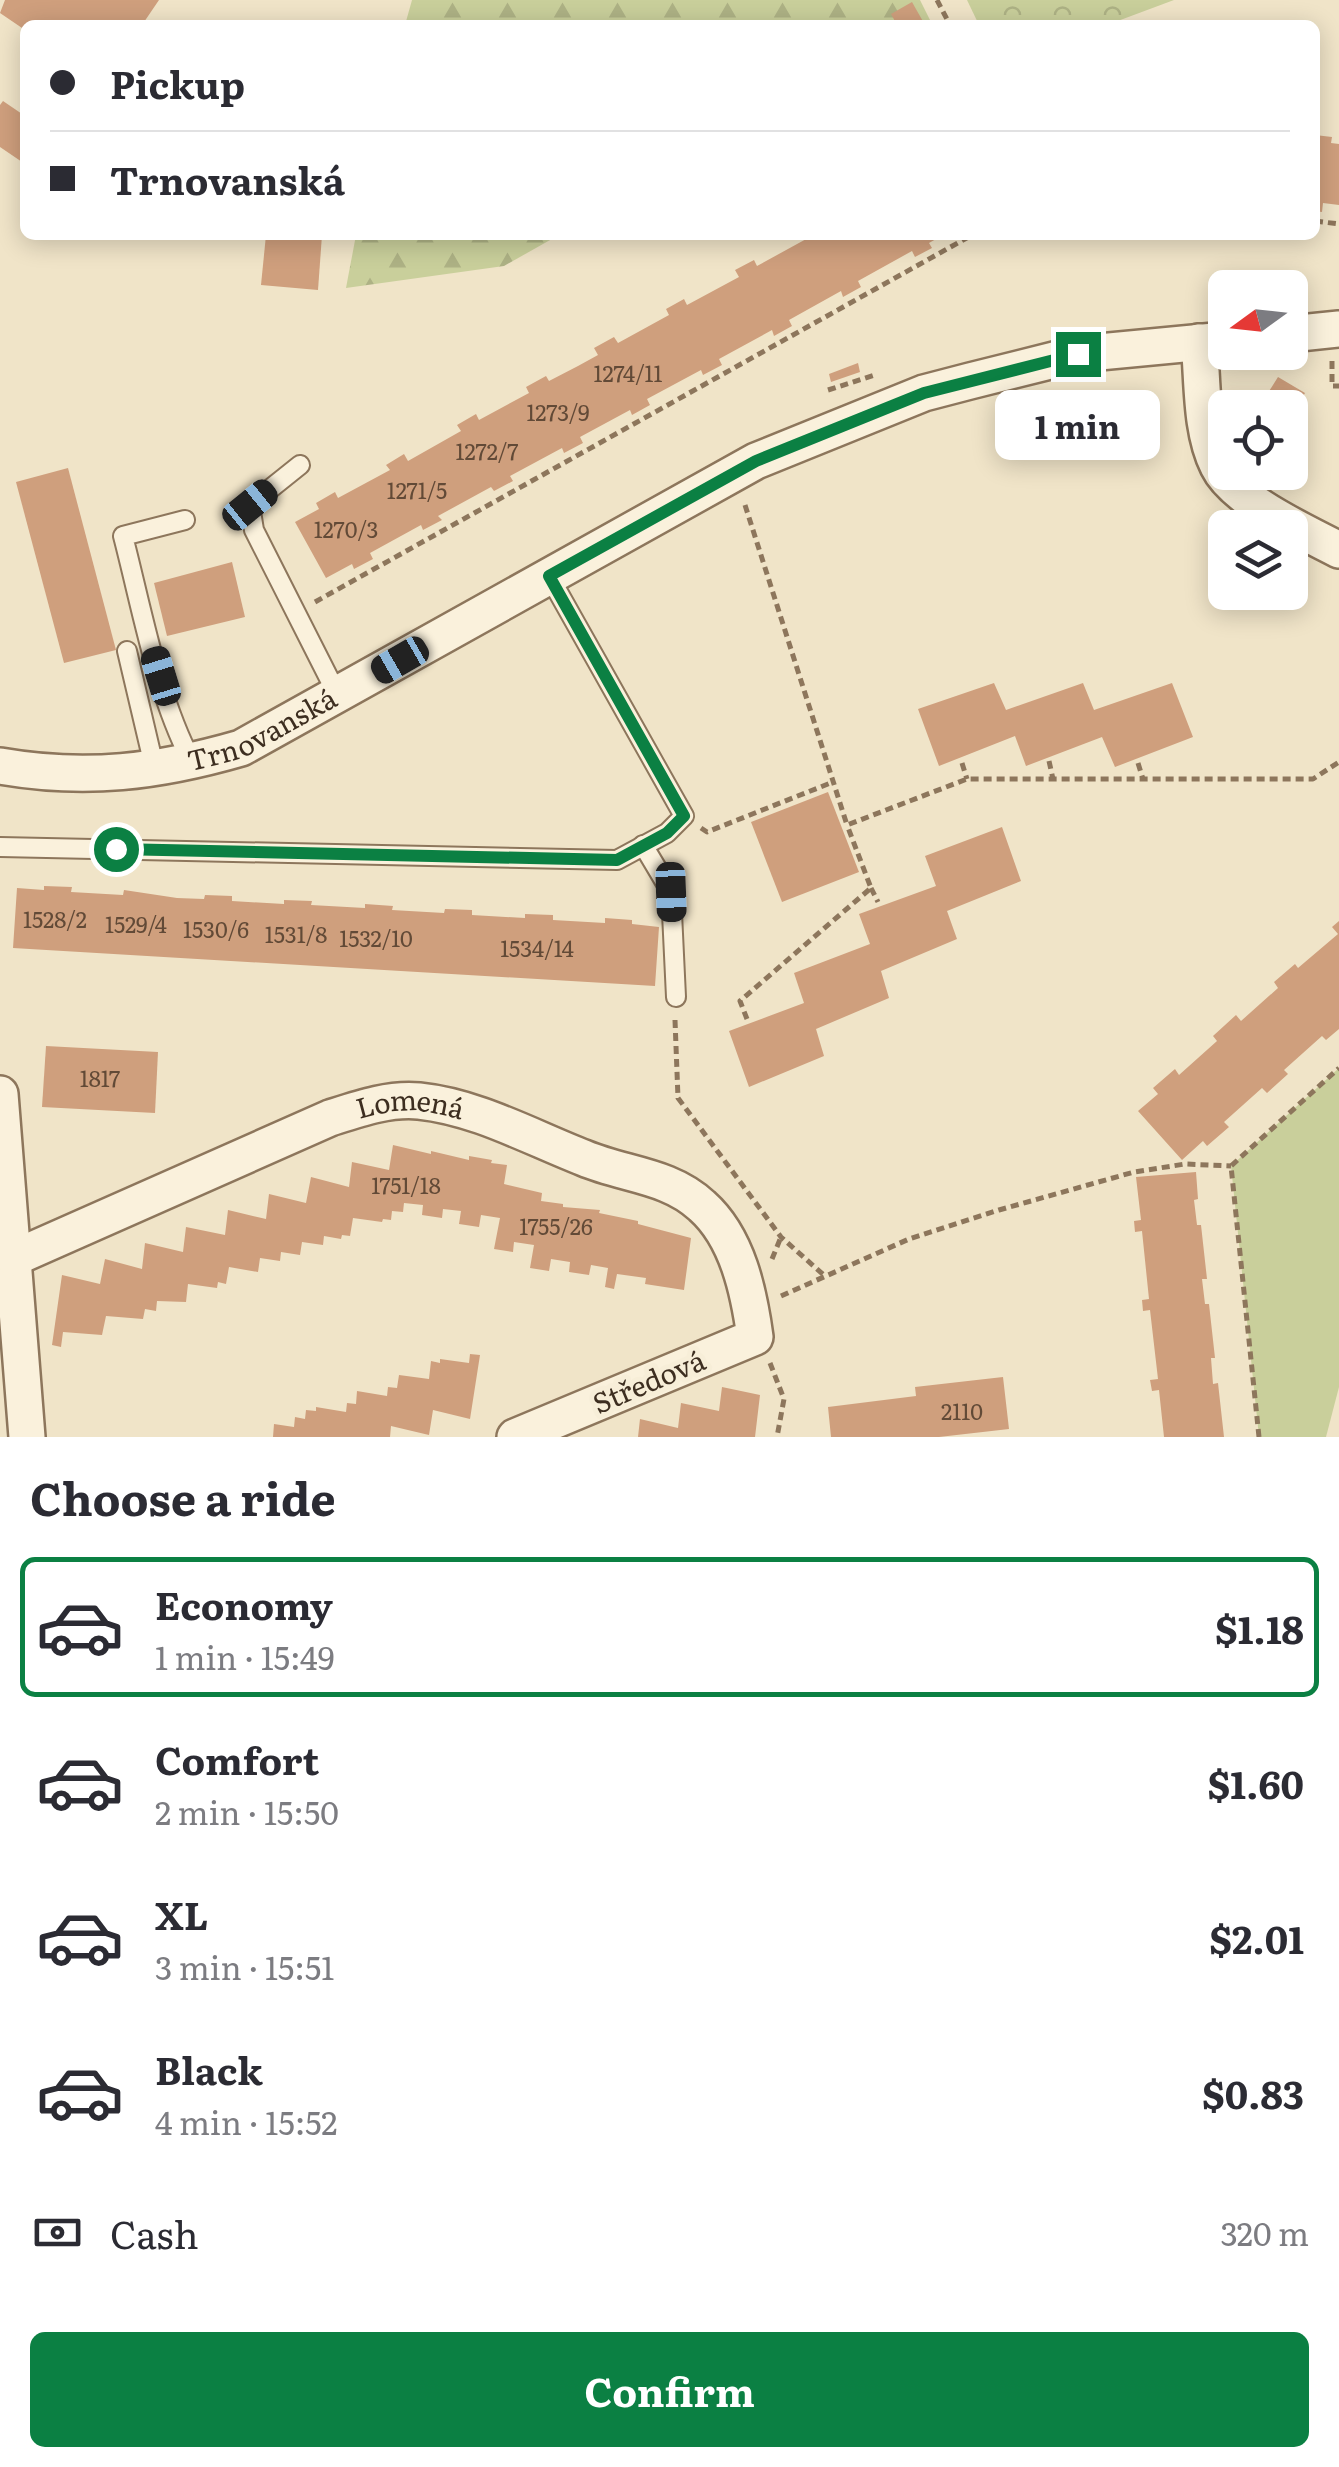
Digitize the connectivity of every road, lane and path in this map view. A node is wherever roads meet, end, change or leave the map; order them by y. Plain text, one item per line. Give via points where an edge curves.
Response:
1 (963, 240) edge
2 (1339, 330) edge
3 (1308, 333) edge
4 (1208, 341) edge
5 (1211, 370) edge
6 (300, 465) dead end
7 (735, 472) junction
8 (185, 520) dead end
9 (1339, 550) edge
10 (549, 576) junction
11 (295, 613) junction
12 (127, 651) dead end
13 (338, 696) junction
14 (1049, 761) dead end
15 (192, 762) junction
16 (1339, 762) edge
17 (962, 763) dead end
18 (1138, 763) dead end
19 (0, 766) edge
20 (155, 770) junction
21 (1142, 778) junction
22 (967, 779) junction
23 (1053, 779) junction
24 (832, 782) junction
25 (684, 816) junction
26 (847, 825) junction
27 (644, 845) junction
28 (0, 846) edge
29 (871, 888) junction
30 (878, 902) dead end
31 (676, 997) joint
32 (747, 1019) dead end
33 (1339, 1068) edge
34 (0, 1094) edge
35 (1230, 1166) junction
36 (14, 1258) junction
37 (826, 1277) junction
38 (753, 1323) junction
39 (27, 1437) edge
40 (515, 1437) edge
41 (777, 1437) edge
42 (1259, 1437) edge

1 - 11 path
2 - 3 street
4 - 7 street, Trnovanská via 1078,354 924,393
5 - 9 street via 1210,444 1219,469 1259,504
6 - 11 lane via 250,505 254,530
7 - 10 street, Trnovanská
7 - 24 path
8 - 15 lane via 123,536 150,642
10 - 13 street, Trnovanská
10 - 25 lane
11 - 13 lane
12 - 20 lane
13 - 15 street, Trnovanská via 241,748
14 - 23 path
15 - 20 street, Trnovanská
16 - 21 path via 1314,779
17 - 22 path
18 - 21 path
19 - 20 street, Trnovanská via 70,774
21 - 23 path
22 - 23 path
22 - 26 path
24 - 25 path via 707,832
24 - 26 path
25 - 27 lane
26 - 29 path
27 - 28 lane via 617,860
27 - 31 lane via 671,892
29 - 30 path
29 - 32 path via 740,1001
31 - 37 path via 678,1098 781,1237
33 - 35 path
34 - 36 street
35 - 37 path via 1134,1172 909,1240
35 - 42 path
36 - 38 street, Lomená via 330,1118 371,1104 418,1101 504,1123 586,1160 672,1184 705,1207 729,1244 744,1275
36 - 39 street
37 - 38 path
38 - 40 street, Středová
38 - 41 path via 784,1398

